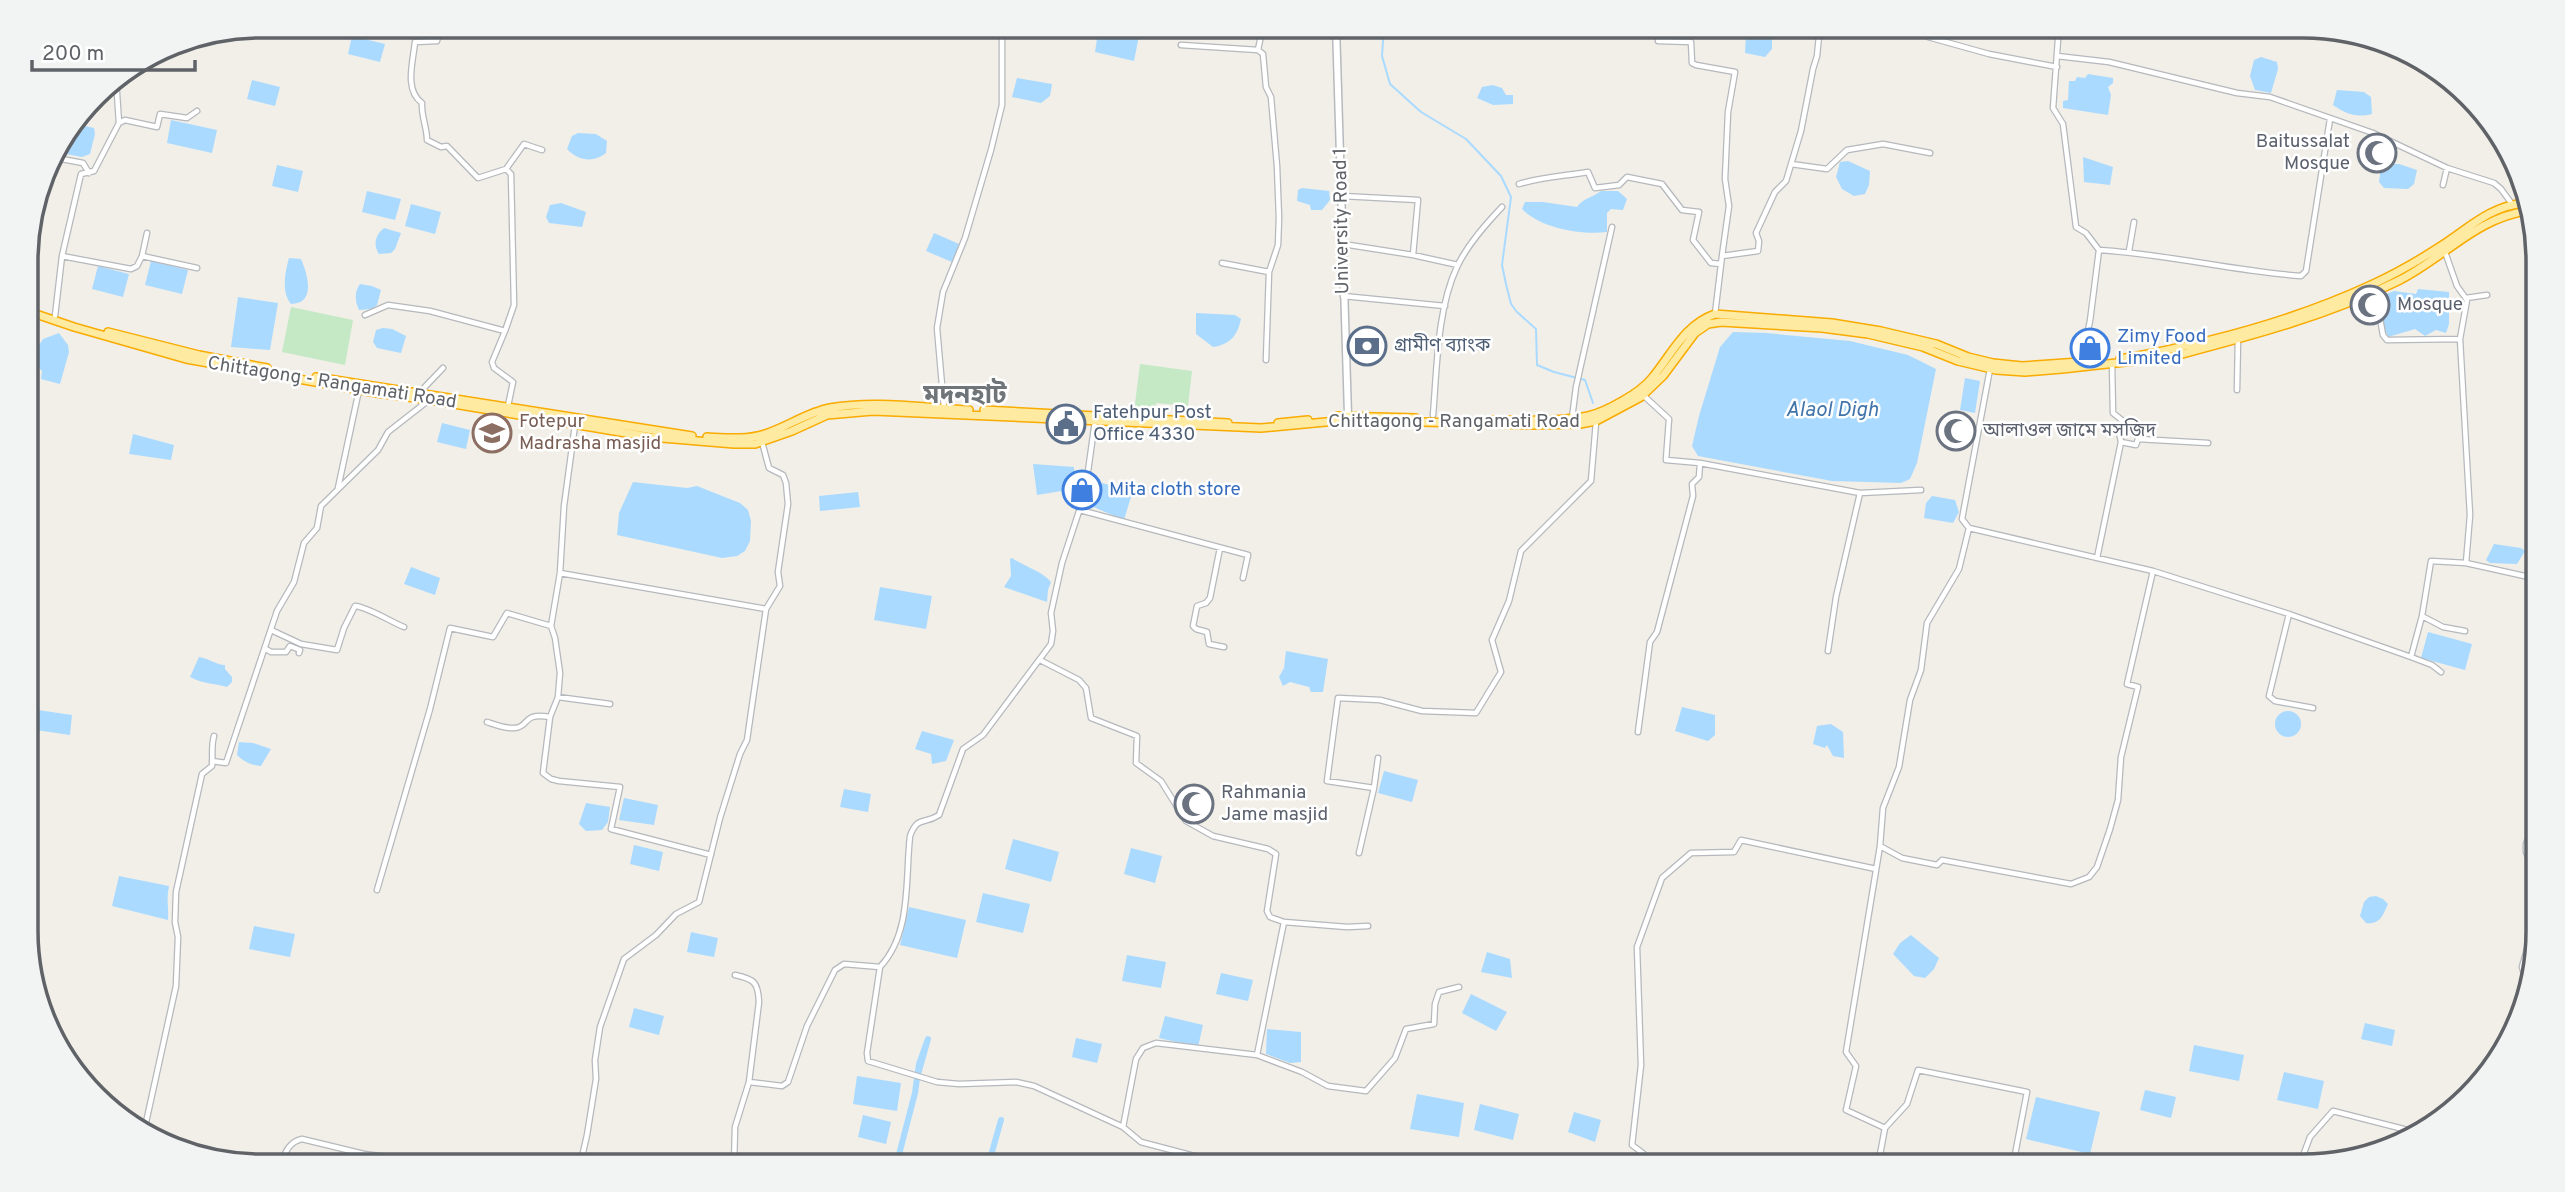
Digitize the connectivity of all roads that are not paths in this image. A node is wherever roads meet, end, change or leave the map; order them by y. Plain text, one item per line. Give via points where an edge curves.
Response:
1 (437, 39) edge
2 (1002, 39) edge
3 (1260, 39) edge
4 (1336, 39) edge
5 (1819, 39) edge
6 (1935, 39) edge
7 (2058, 39) edge
8 (1658, 41) dead end
9 (1181, 45) dead end
10 (1258, 50) junction
11 (2057, 56) junction
12 (2057, 67) junction
13 (118, 91) edge
14 (197, 111) dead end
15 (2330, 119) junction
16 (119, 123) junction
17 (542, 150) dead end
18 (1930, 153) dead end
19 (63, 159) edge
20 (1791, 164) junction
21 (2447, 168) junction
22 (506, 169) junction
23 (89, 173) junction
24 (1519, 184) dead end
25 (2443, 185) dead end
26 (1342, 195) junction
27 (2519, 203) edge
28 (2512, 204) junction
29 (1503, 207) dead end
30 (2521, 213) edge
31 (2134, 222) dead end
32 (1612, 227) dead end
33 (147, 233) dead end
34 (1343, 244) junction
35 (2099, 250) junction
36 (2129, 251) junction
37 (2445, 252) junction
38 (1413, 255) junction
39 (62, 256) junction
40 (142, 256) junction
41 (1722, 256) junction
42 (1222, 262) dead end
43 (1721, 264) junction
44 (1458, 265) junction
45 (197, 268) dead end
46 (1269, 272) junction
47 (2375, 291) junction
48 (2487, 295) dead end
49 (1343, 296) junction
50 (2466, 298) junction
51 (1445, 306) junction
52 (39, 312) edge
53 (39, 314) edge
54 (1715, 314) junction
55 (365, 315) dead end
56 (55, 316) junction
57 (505, 331) junction
58 (2238, 339) junction
59 (2460, 339) junction
60 (1266, 360) dead end
61 (2080, 362) junction
62 (2112, 364) junction
63 (443, 368) dead end
64 (1990, 369) junction
65 (359, 390) junction
66 (2237, 390) dead end
67 (418, 394) junction
68 (1643, 396) junction
69 (430, 400) junction
70 (508, 407) junction
71 (944, 408) junction
72 (1348, 415) junction
73 (1433, 415) dead end
74 (1572, 418) junction
75 (1095, 421) junction
76 (1597, 421) junction
77 (575, 424) junction
78 (762, 442) junction
79 (2121, 442) junction
80 (2208, 443) dead end
81 (1700, 463) junction
82 (338, 490) junction
83 (1921, 490) dead end
84 (1860, 492) junction
85 (1080, 510) junction
86 (1969, 528) junction
87 (1220, 548) junction
88 (2097, 558) junction
89 (2466, 563) junction
90 (2153, 571) junction
91 (560, 573) junction
92 (2526, 576) edge
93 (1243, 578) dead end
94 (766, 609) junction
95 (2289, 614) junction
96 (2422, 616) junction
97 (551, 626) junction
98 (404, 627) dead end
99 (271, 630) junction
100 (2465, 631) dead end
101 (1224, 647) dead end
102 (266, 649) junction
103 (1828, 651) dead end
104 (299, 653) dead end
105 (2412, 657) junction
106 (1040, 660) junction
107 (2441, 672) dead end
108 (558, 697) junction
109 (610, 704) dead end
110 (2313, 708) dead end
111 (550, 717) junction
112 (487, 722) dead end
113 (1638, 732) dead end
114 (214, 736) dead end
115 (1378, 758) dead end
116 (212, 761) junction
117 (1374, 788) junction
118 (1880, 846) junction
119 (1359, 853) dead end
120 (711, 855) junction
121 (1876, 869) junction
122 (377, 890) dead end
123 (1284, 922) junction
124 (1368, 926) dead end
125 (880, 967) junction
126 (735, 975) dead end
127 (1459, 987) dead end
128 (1257, 1055) junction
129 (749, 1082) junction
130 (146, 1121) edge
131 (1123, 1127) junction
132 (1885, 1128) junction
133 (2404, 1129) edge
134 (1643, 1153) edge
135 (1880, 1153) edge
136 (2015, 1153) edge
137 (2304, 1153) edge
138 (285, 1154) edge
139 (364, 1154) edge
140 (583, 1154) edge
141 (735, 1154) edge
142 (1186, 1154) edge

1 - 22 street via 415,42 411,84 414,98 422,103 427,140 447,146 478,178
2 - 71 street via 1002,105 965,238 943,292 937,328
3 - 10 street
4 - 26 main road, University Road 1
5 - 20 street
6 - 12 street
7 - 11 street
8 - 41 street via 1691,42 1692,63 1734,72 1727,112 1729,206
9 - 10 street
10 - 46 street via 1263,54 1271,97 1278,166 1278,245
11 - 12 street
11 - 15 street via 2109,62 2270,97
12 - 35 street via 2053,108 2063,124 2076,227
13 - 16 street
14 - 16 street via 187,118 160,114 158,127 125,120
15 - 21 street via 2373,133
15 - 36 street via 2306,271 2301,276
16 - 23 street via 94,172
17 - 22 street via 524,144
18 - 20 street via 1883,144 1847,149 1827,169
19 - 23 street via 83,163
20 - 41 street via 1756,233 1758,251
21 - 25 street
21 - 28 street via 2494,183
22 - 57 street via 511,174 514,304
23 - 39 street via 81,174
24 - 43 street via 1544,176 1588,172 1595,188 1619,184 1626,177 1662,184 1682,210 1699,211 1693,240 1711,263
26 - 34 main road, University Road 1
26 - 38 street via 1418,200
27 - 28 highway
28 - 61 highway via 2482,216 2407,267 2319,308 2182,349
29 - 44 street
30 - 37 highway, Chittagong - Rangamati Road via 2493,219
31 - 36 street
32 - 74 street
33 - 40 street
34 - 38 street
34 - 49 main road, University Road 1
35 - 36 street
35 - 61 street
37 - 47 highway, Chittagong - Rangamati Road
37 - 50 street
38 - 44 street
39 - 40 street via 131,269
39 - 56 street
40 - 45 street
41 - 43 street
42 - 46 street
43 - 54 street
44 - 51 street
46 - 60 street
47 - 58 highway, Chittagong - Rangamati Road via 2315,317
47 - 59 street via 2387,340
48 - 50 street
49 - 51 street
49 - 72 main road, University Road 1
50 - 59 street
51 - 73 street
52 - 56 highway, Chittagong - Rangamati Road
53 - 65 highway, Chittagong - Rangamati Road via 187,359
54 - 61 highway via 1881,331 1993,363
54 - 74 highway, Chittagong - Rangamati Road via 1700,319 1688,331 1637,392 1590,416
55 - 57 street via 388,305
56 - 67 highway, Chittagong - Rangamati Road via 199,355
57 - 70 street via 492,362 513,383
58 - 62 highway, Chittagong - Rangamati Road via 2171,357
58 - 66 street
59 - 89 street via 2470,515
62 - 64 highway, Chittagong - Rangamati Road via 2025,372
62 - 79 street via 2113,413 2123,421
63 - 67 street
64 - 68 highway, Chittagong - Rangamati Road via 1868,334 1711,323 1695,333
64 - 86 street via 1962,519
65 - 69 highway, Chittagong - Rangamati Road
65 - 82 street
67 - 70 highway, Chittagong - Rangamati Road
68 - 76 highway, Chittagong - Rangamati Road
68 - 81 street via 1669,419 1667,460
69 - 77 highway, Chittagong - Rangamati Road
69 - 82 street via 388,432 378,450
70 - 71 highway, Chittagong - Rangamati Road via 689,436 736,439 766,433 827,408
71 - 72 highway, Chittagong - Rangamati Road via 1259,425
72 - 74 highway, Chittagong - Rangamati Road
75 - 76 highway, Chittagong - Rangamati Road via 1261,428 1347,420 1531,425
75 - 78 highway, Chittagong - Rangamati Road via 842,413
75 - 85 street
76 - 117 street via 1591,481 1521,551 1509,601 1492,640 1502,671 1476,713 1422,711 1380,700 1338,698 1327,781
77 - 78 highway, Chittagong - Rangamati Road via 650,437
77 - 91 street
78 - 94 street via 769,468 783,475 788,493 780,586
79 - 80 street
79 - 88 street
81 - 84 street
81 - 113 street via 1657,632 1650,642
82 - 99 street via 321,506 317,528 304,543 294,582
83 - 84 street
84 - 103 street
85 - 87 street
85 - 106 street via 1062,563 1051,644
86 - 88 street
86 - 118 street via 1959,569 1927,624 1899,767 1883,808
87 - 93 street via 1248,555
87 - 101 street via 1209,598 1197,606 1193,626 1207,632 1209,644
88 - 90 street
89 - 92 street
89 - 96 street via 2431,561
90 - 95 street
90 - 118 street via 2127,684 2138,687 2121,757 2118,800 2089,877 2071,884 1942,860 1937,865 1902,858
91 - 94 street
91 - 97 street
94 - 120 street via 747,740
95 - 105 street
95 - 110 street via 2269,696
96 - 100 street
96 - 105 street
97 - 108 street via 560,673
97 - 122 street via 508,613 493,637 450,628
98 - 99 street via 355,606 337,650 301,644
99 - 102 street
102 - 104 street via 282,654 290,646
102 - 116 street via 226,763
105 - 107 street
106 - 123 street via 1079,680 1086,688 1091,718 1137,736 1136,763 1161,781 1186,821 1213,836 1273,851 1277,859 1267,911
106 - 125 street via 983,735 963,749 939,815 914,826 908,847 904,920 894,949
108 - 109 street
108 - 111 street
111 - 112 street via 529,717 516,728
111 - 120 street via 543,774 559,781 620,787 611,829
114 - 116 street
115 - 117 street
116 - 130 street via 202,774 176,892 176,986
117 - 119 street
118 - 121 street
120 - 140 street via 699,902 676,914 624,959 600,1027
121 - 132 street via 1846,1052 1856,1066 1846,1110
121 - 134 street via 1741,840 1734,852 1691,853 1662,878 1636,947 1641,1065 1632,1145
123 - 124 street
123 - 128 street
125 - 129 street via 844,964 835,970 807,1026 788,1082 782,1086
125 - 131 street via 868,1061 937,1082 1034,1086
126 - 129 street via 751,978 759,988
127 - 128 street via 1439,992 1434,1024 1406,1029 1395,1058 1366,1091 1328,1086
128 - 131 street via 1156,1043 1143,1048 1136,1059
129 - 141 street via 736,1126
131 - 142 street via 1141,1142
132 - 135 street
132 - 136 street via 1907,1104 1918,1070 2027,1092
133 - 137 street via 2333,1111 2310,1137
138 - 139 street via 289,1145 302,1139

